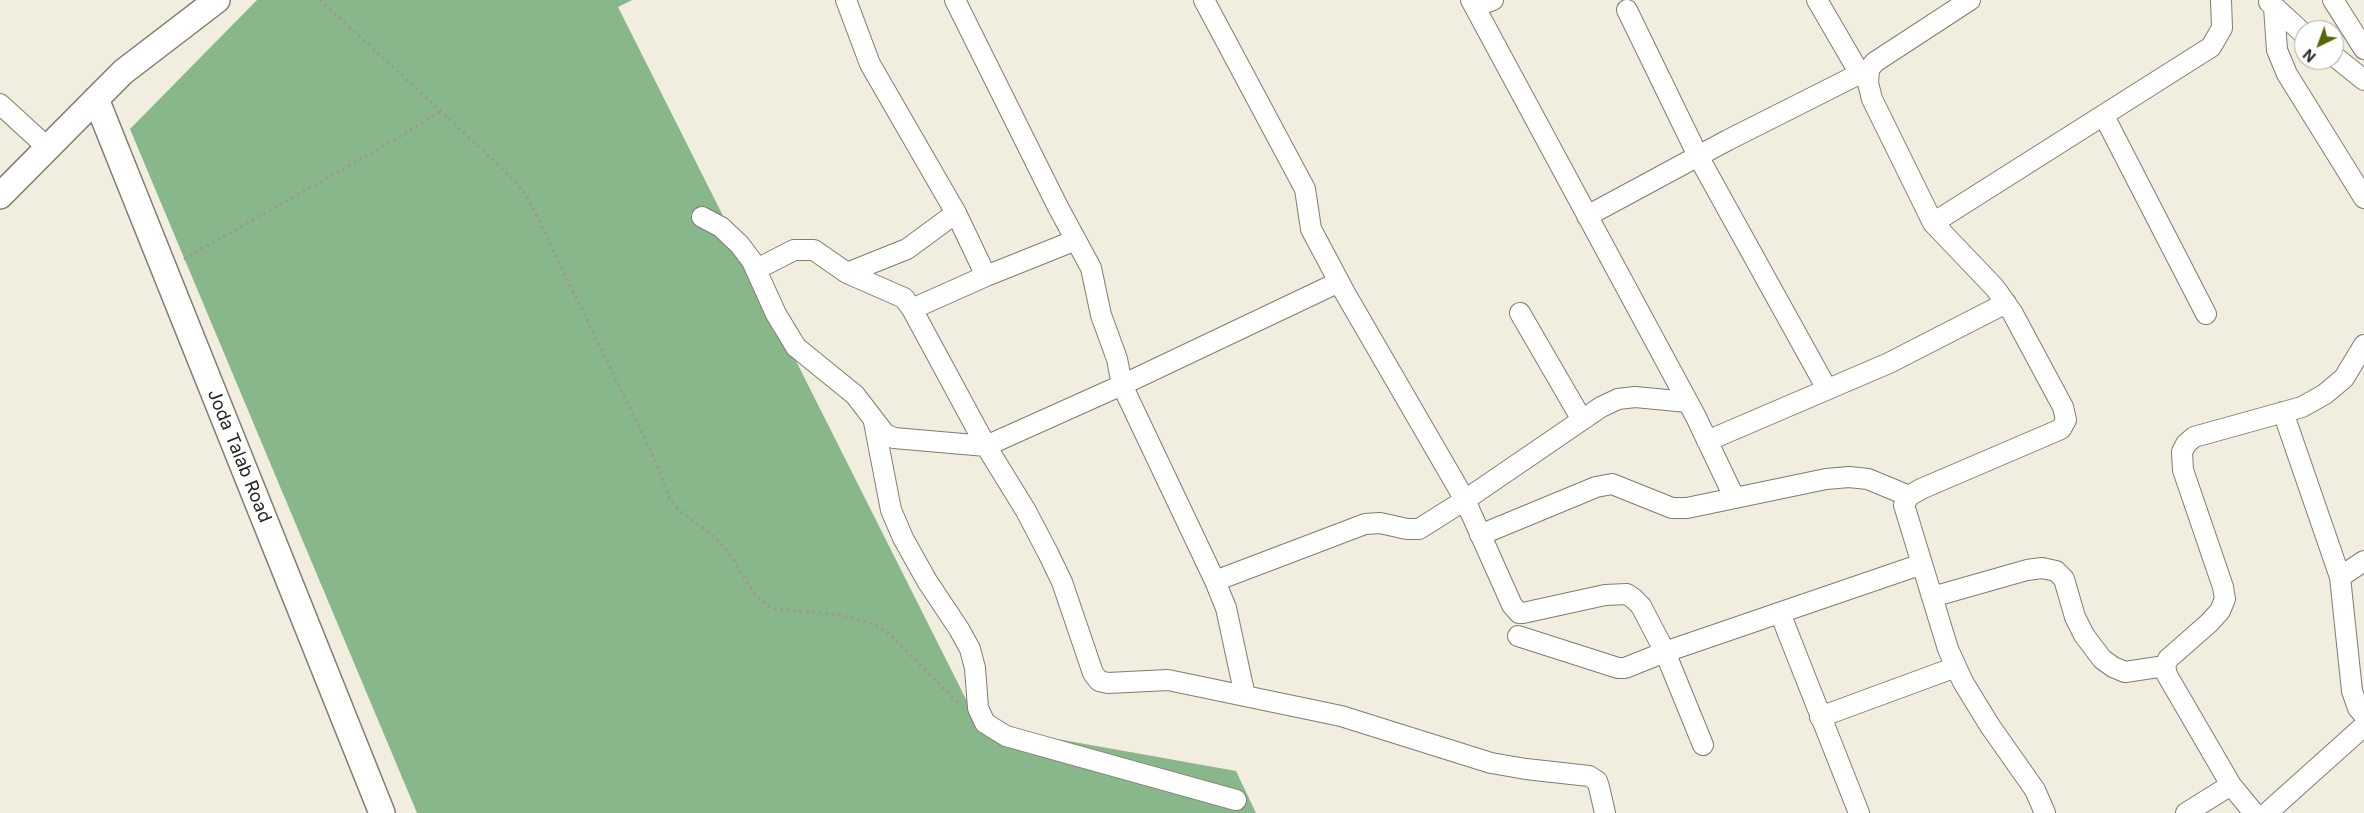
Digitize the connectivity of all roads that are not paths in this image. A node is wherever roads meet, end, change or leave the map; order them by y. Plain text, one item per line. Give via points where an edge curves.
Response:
1 (217, 0) edge
2 (846, 0) edge
3 (955, 0) edge
4 (1204, 0) edge
5 (1970, 0) edge
6 (2221, 0) edge
7 (2333, 0) edge
8 (1479, 2) edge
9 (1824, 3) edge
10 (2271, 4) edge
11 (1627, 10) dead end
12 (2294, 25) edge
13 (2364, 49) edge
14 (2344, 64) edge
15 (1864, 71) junction
16 (2364, 80) edge
17 (96, 98) junction
18 (0, 104) edge
19 (2104, 116) junction
20 (48, 148) junction
21 (1698, 156) junction
22 (0, 196) edge
23 (2364, 198) edge
24 (956, 213) junction
25 (1587, 216) junction
26 (702, 217) dead end
27 (1933, 222) junction
28 (1076, 240) junction
29 (756, 269) junction
30 (847, 273) junction
31 (986, 276) junction
32 (1339, 282) junction
33 (2006, 303) junction
34 (912, 309) junction
35 (1520, 313) dead end
36 (2206, 314) dead end
37 (2364, 345) edge
38 (1122, 385) junction
39 (1827, 389) junction
40 (1688, 402) junction
41 (2283, 412) junction
42 (1582, 420) junction
43 (874, 422) junction
44 (1707, 441) junction
45 (986, 446) junction
46 (1909, 496) junction
47 (1734, 497) junction
48 (1465, 500) junction
49 (1480, 535) junction
50 (2364, 561) edge
51 (1922, 564) junction
52 (2340, 577) junction
53 (1215, 581) junction
54 (1932, 597) junction
55 (1780, 613) junction
56 (1518, 636) dead end
57 (1665, 652) junction
58 (2165, 666) junction
59 (1956, 667) junction
60 (1246, 696) junction
61 (2364, 715) edge
62 (1820, 717) junction
63 (2364, 726) edge
64 (1703, 745) dead end
65 (2231, 786) junction
66 (1236, 800) dead end
67 (382, 813) edge
68 (1605, 813) edge
69 (1859, 813) edge
70 (2045, 813) edge
71 (2186, 813) edge
72 (2254, 813) edge
73 (2266, 813) edge

1 - 17 street via 123,72
2 - 24 street via 870,64
3 - 28 street
4 - 32 street via 1305,189 1311,229
5 - 15 street
6 - 19 street via 2222,28 2211,47
7 - 13 street
8 - 25 street
9 - 15 street
10 - 12 street
10 - 23 street via 2276,50 2287,74
11 - 21 street
14 - 16 street
15 - 21 street
15 - 27 street via 1872,99
17 - 20 street
17 - 67 street, Joda Talab Road
18 - 20 street
19 - 27 street
19 - 36 street
20 - 22 street
21 - 25 street
21 - 39 street
24 - 30 street via 907,249
24 - 31 street
25 - 40 street
26 - 29 street via 721,227 740,245
27 - 33 street
28 - 31 street
28 - 38 street via 1091,268
29 - 30 street via 784,254 806,249 814,250
29 - 43 street via 791,340 856,395
30 - 34 street via 904,298
31 - 34 street
32 - 38 street
32 - 48 street
33 - 39 street via 1889,363
33 - 46 street via 2064,407 2066,420 2061,429
34 - 45 street
35 - 42 street
37 - 41 street via 2344,378 2325,394 2302,407
38 - 45 street
38 - 53 street
39 - 44 street
40 - 42 street via 1635,397 1618,399
40 - 44 street
41 - 52 street
41 - 58 street via 2202,435 2186,444 2182,452 2183,470 2225,599 2209,624 2168,659
42 - 48 street
43 - 45 street via 884,434 894,438
43 - 66 street via 891,510 927,581 970,649 978,708 985,723 1006,736
44 - 47 street
45 - 60 street via 1026,511 1062,582 1099,681 1168,680
46 - 47 street via 1868,479 1849,477 1826,478
46 - 51 street via 1904,505
47 - 49 street via 1687,508 1672,508 1612,484 1596,487
48 - 49 street
48 - 53 street via 1419,529 1365,524
49 - 57 street via 1512,605 1519,612 1530,613 1604,595 1627,594 1641,606
50 - 52 street
51 - 54 street
51 - 55 street
52 - 61 street via 2352,692
53 - 60 street via 1234,637
54 - 58 street via 2027,570 2042,568 2056,571 2064,579 2084,635 2102,659 2125,672
54 - 59 street
55 - 57 street
55 - 62 street
56 - 57 street via 1618,668
57 - 64 street
58 - 65 street via 2167,675
59 - 62 street
59 - 70 street via 1990,726 2035,790
60 - 68 street via 1341,716 1491,763 1589,776 1600,787
62 - 69 street
63 - 73 street
65 - 71 street
65 - 72 street

